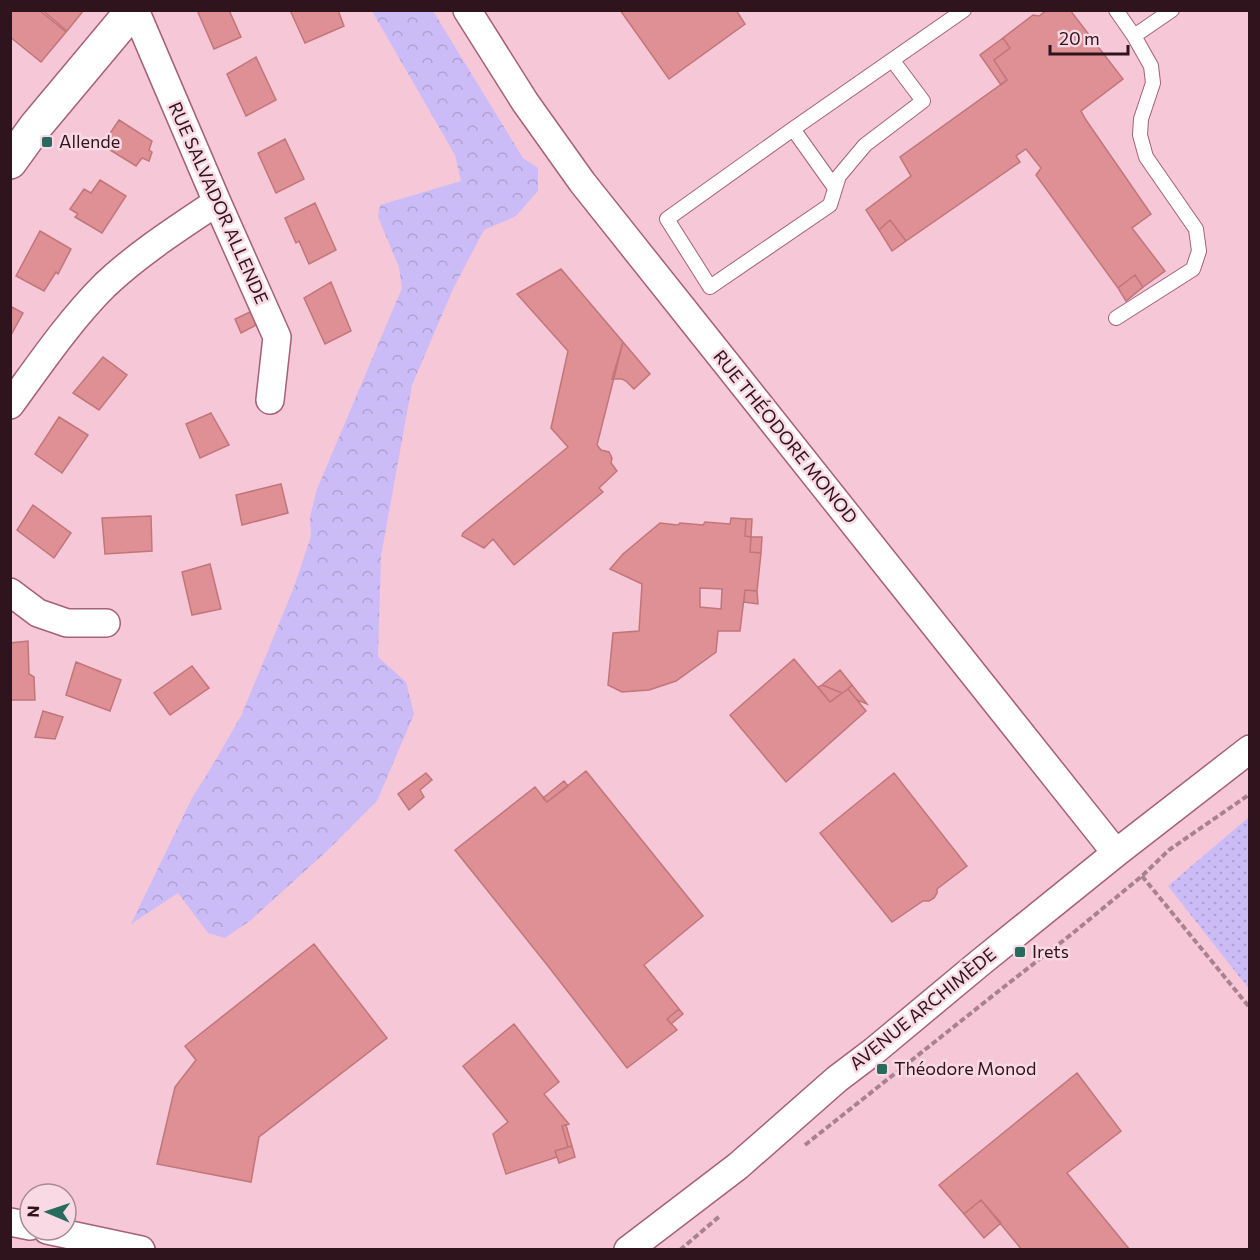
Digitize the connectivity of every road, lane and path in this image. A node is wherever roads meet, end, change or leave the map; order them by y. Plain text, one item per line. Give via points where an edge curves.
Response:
1 (134, 10) edge
2 (466, 10) edge
3 (964, 10) edge
4 (1116, 10) edge
5 (1172, 10) edge
6 (1134, 36) junction
7 (893, 61) junction
8 (793, 129) junction
9 (10, 162) edge
10 (836, 188) junction
11 (217, 202) junction
12 (1116, 318) dead end
13 (270, 400) dead end
14 (10, 405) edge
15 (10, 592) edge
16 (106, 623) dead end
17 (1250, 749) edge
18 (1250, 794) edge
19 (1116, 853) junction
20 (1142, 876) junction
21 (1250, 1008) edge
22 (797, 1152) dead end
23 (725, 1212) dead end
24 (78, 1237) edge
25 (141, 1250) edge
26 (628, 1250) edge
27 (680, 1250) edge

1 - 9 main road
1 - 11 street, RUE SALVADOR ALLENDE
2 - 19 street, RUE THÉODORE MONOD via 582,182
3 - 7 lane
4 - 6 lane
5 - 6 lane
6 - 12 lane via 1151,66 1153,83 1141,119 1140,135 1146,157 1196,229 1199,251 1193,269
7 - 8 lane
7 - 10 lane via 923,101 865,145 839,176
8 - 10 lane
8 - 10 lane via 667,219 710,287 830,205
11 - 13 street, RUE SALVADOR ALLENDE via 277,337
11 - 14 street via 152,246 105,285 65,330
15 - 16 street via 38,613 67,623
17 - 19 street, AVENUE ARCHIMÈDE
18 - 20 path via 1169,850
19 - 26 street, AVENUE ARCHIMÈDE via 837,1079 738,1166
20 - 21 path
20 - 22 path
23 - 27 path
24 - 25 street

